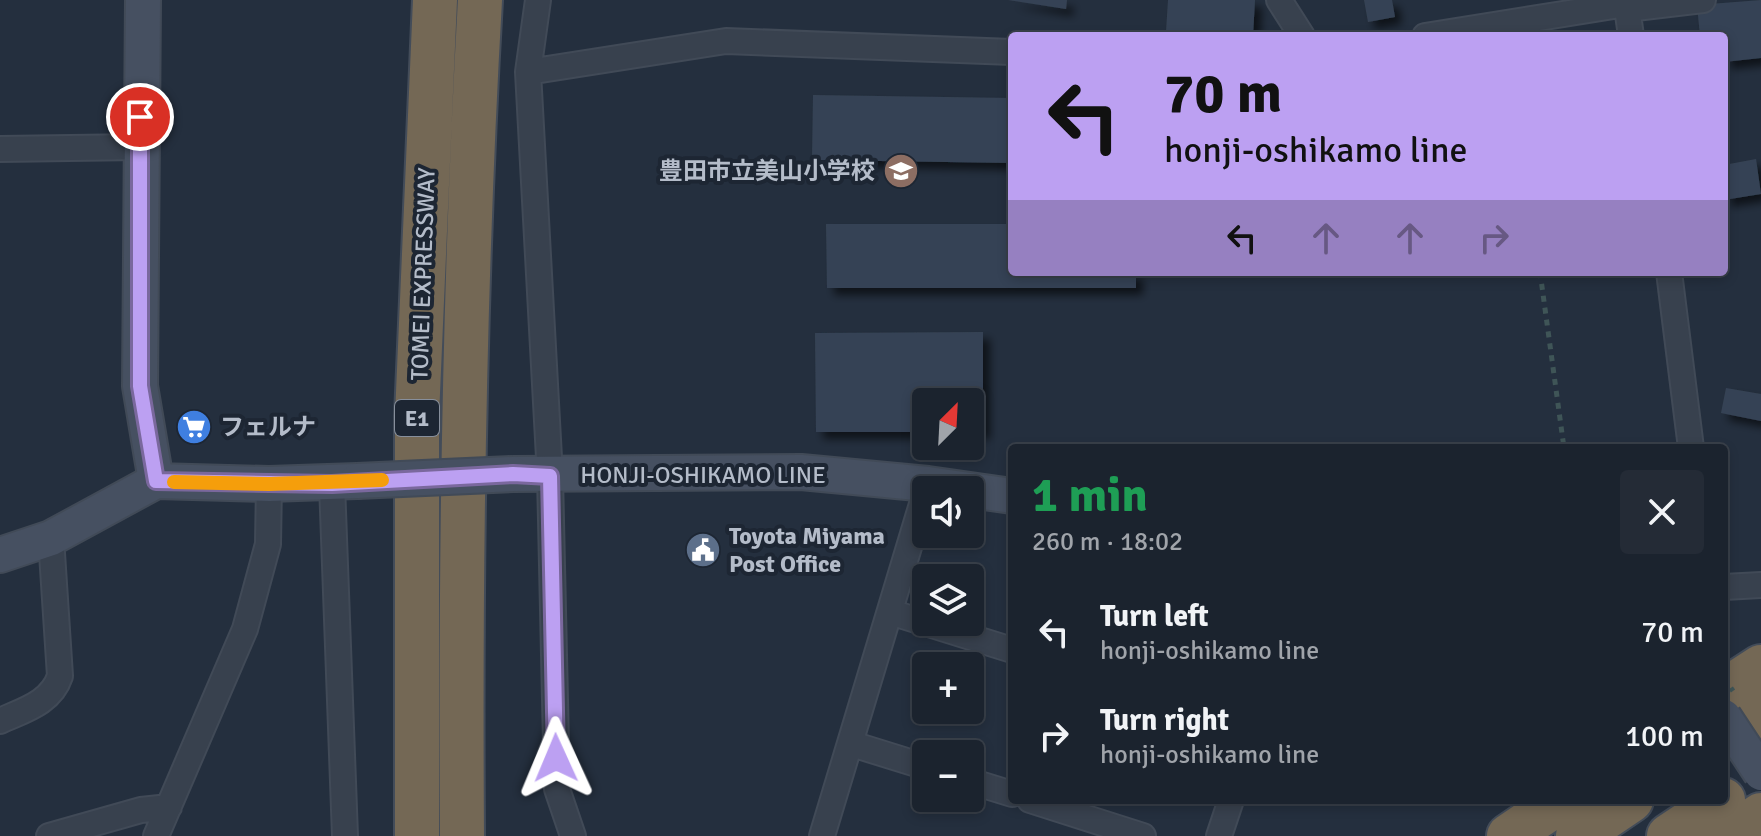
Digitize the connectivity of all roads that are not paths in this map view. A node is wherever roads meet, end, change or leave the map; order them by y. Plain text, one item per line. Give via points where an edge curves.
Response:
1 (143, 0) edge
2 (408, 0) edge
3 (435, 0) edge
4 (480, 0) edge
5 (538, 0) edge
6 (1279, 0) edge
7 (1703, 0) edge
8 (1626, 5) edge
9 (1299, 32) edge
10 (1451, 32) edge
11 (1630, 32) edge
12 (1008, 52) edge
13 (528, 72) junction
14 (140, 147) junction
15 (0, 149) edge
16 (1670, 276) edge
17 (417, 416) junction
18 (1690, 444) edge
19 (550, 476) junction
20 (156, 481) junction
21 (344, 482) junction
22 (912, 482) edge
23 (269, 484) junction
24 (984, 492) edge
25 (1008, 495) edge
26 (51, 538) junction
27 (912, 538) edge
28 (0, 555) edge
29 (1761, 585) edge
30 (1728, 587) edge
31 (890, 612) junction
32 (1008, 649) edge
33 (1761, 667) edge
34 (1728, 688) edge
35 (1761, 714) edge
36 (0, 721) edge
37 (1728, 723) edge
38 (1728, 735) edge
39 (852, 744) junction
40 (912, 763) edge
41 (1761, 774) edge
42 (984, 785) edge
43 (1008, 793) edge
44 (1728, 797) edge
45 (1043, 804) edge
46 (1230, 804) edge
47 (1556, 804) edge
48 (1625, 804) edge
49 (1717, 804) edge
50 (169, 807) junction
51 (1761, 815) edge
52 (49, 836) edge
53 (156, 836) edge
54 (345, 836) edge
55 (417, 836) edge
56 (462, 836) edge
57 (573, 836) edge
58 (822, 836) edge
59 (1143, 836) edge
60 (1219, 836) edge
61 (1509, 836) edge
62 (1578, 836) edge
63 (1669, 836) edge
64 (1731, 836) edge

1 - 14 main road
2 - 17 highway
3 - 17 highway, TOMEI EXPRESSWAY / E1
4 - 56 highway, TOMEI EXPRESSWAY / E1 via 463,420
5 - 13 street
6 - 9 street
7 - 8 street
8 - 10 street
8 - 11 street
12 - 13 street via 726,41
13 - 19 street
14 - 15 street
14 - 20 main road via 140,386
16 - 18 street
17 - 55 highway, TOMEI EXPRESSWAY / E1
19 - 21 main road, HONJI-OSHIKAMO LINE, bridge
19 - 22 main road, HONJI-OSHIKAMO LINE via 801,472
19 - 57 street via 557,789
20 - 23 main road, HONJI-OSHIKAMO LINE
20 - 26 main road
21 - 23 main road, HONJI-OSHIKAMO LINE
21 - 54 street
23 - 50 street via 268,544 245,629
24 - 25 main road, HONJI-OSHIKAMO LINE
26 - 28 main road
26 - 36 street via 60,676 46,698
27 - 31 street
29 - 30 street
31 - 32 street
31 - 39 street
33 - 34 highway
35 - 38 highway
37 - 41 main road, bridge
39 - 40 street
39 - 58 street
41 - 44 highway
42 - 43 street
45 - 59 street
46 - 60 street
47 - 61 highway
48 - 62 highway
49 - 63 highway
50 - 52 street
50 - 53 street
51 - 64 highway

